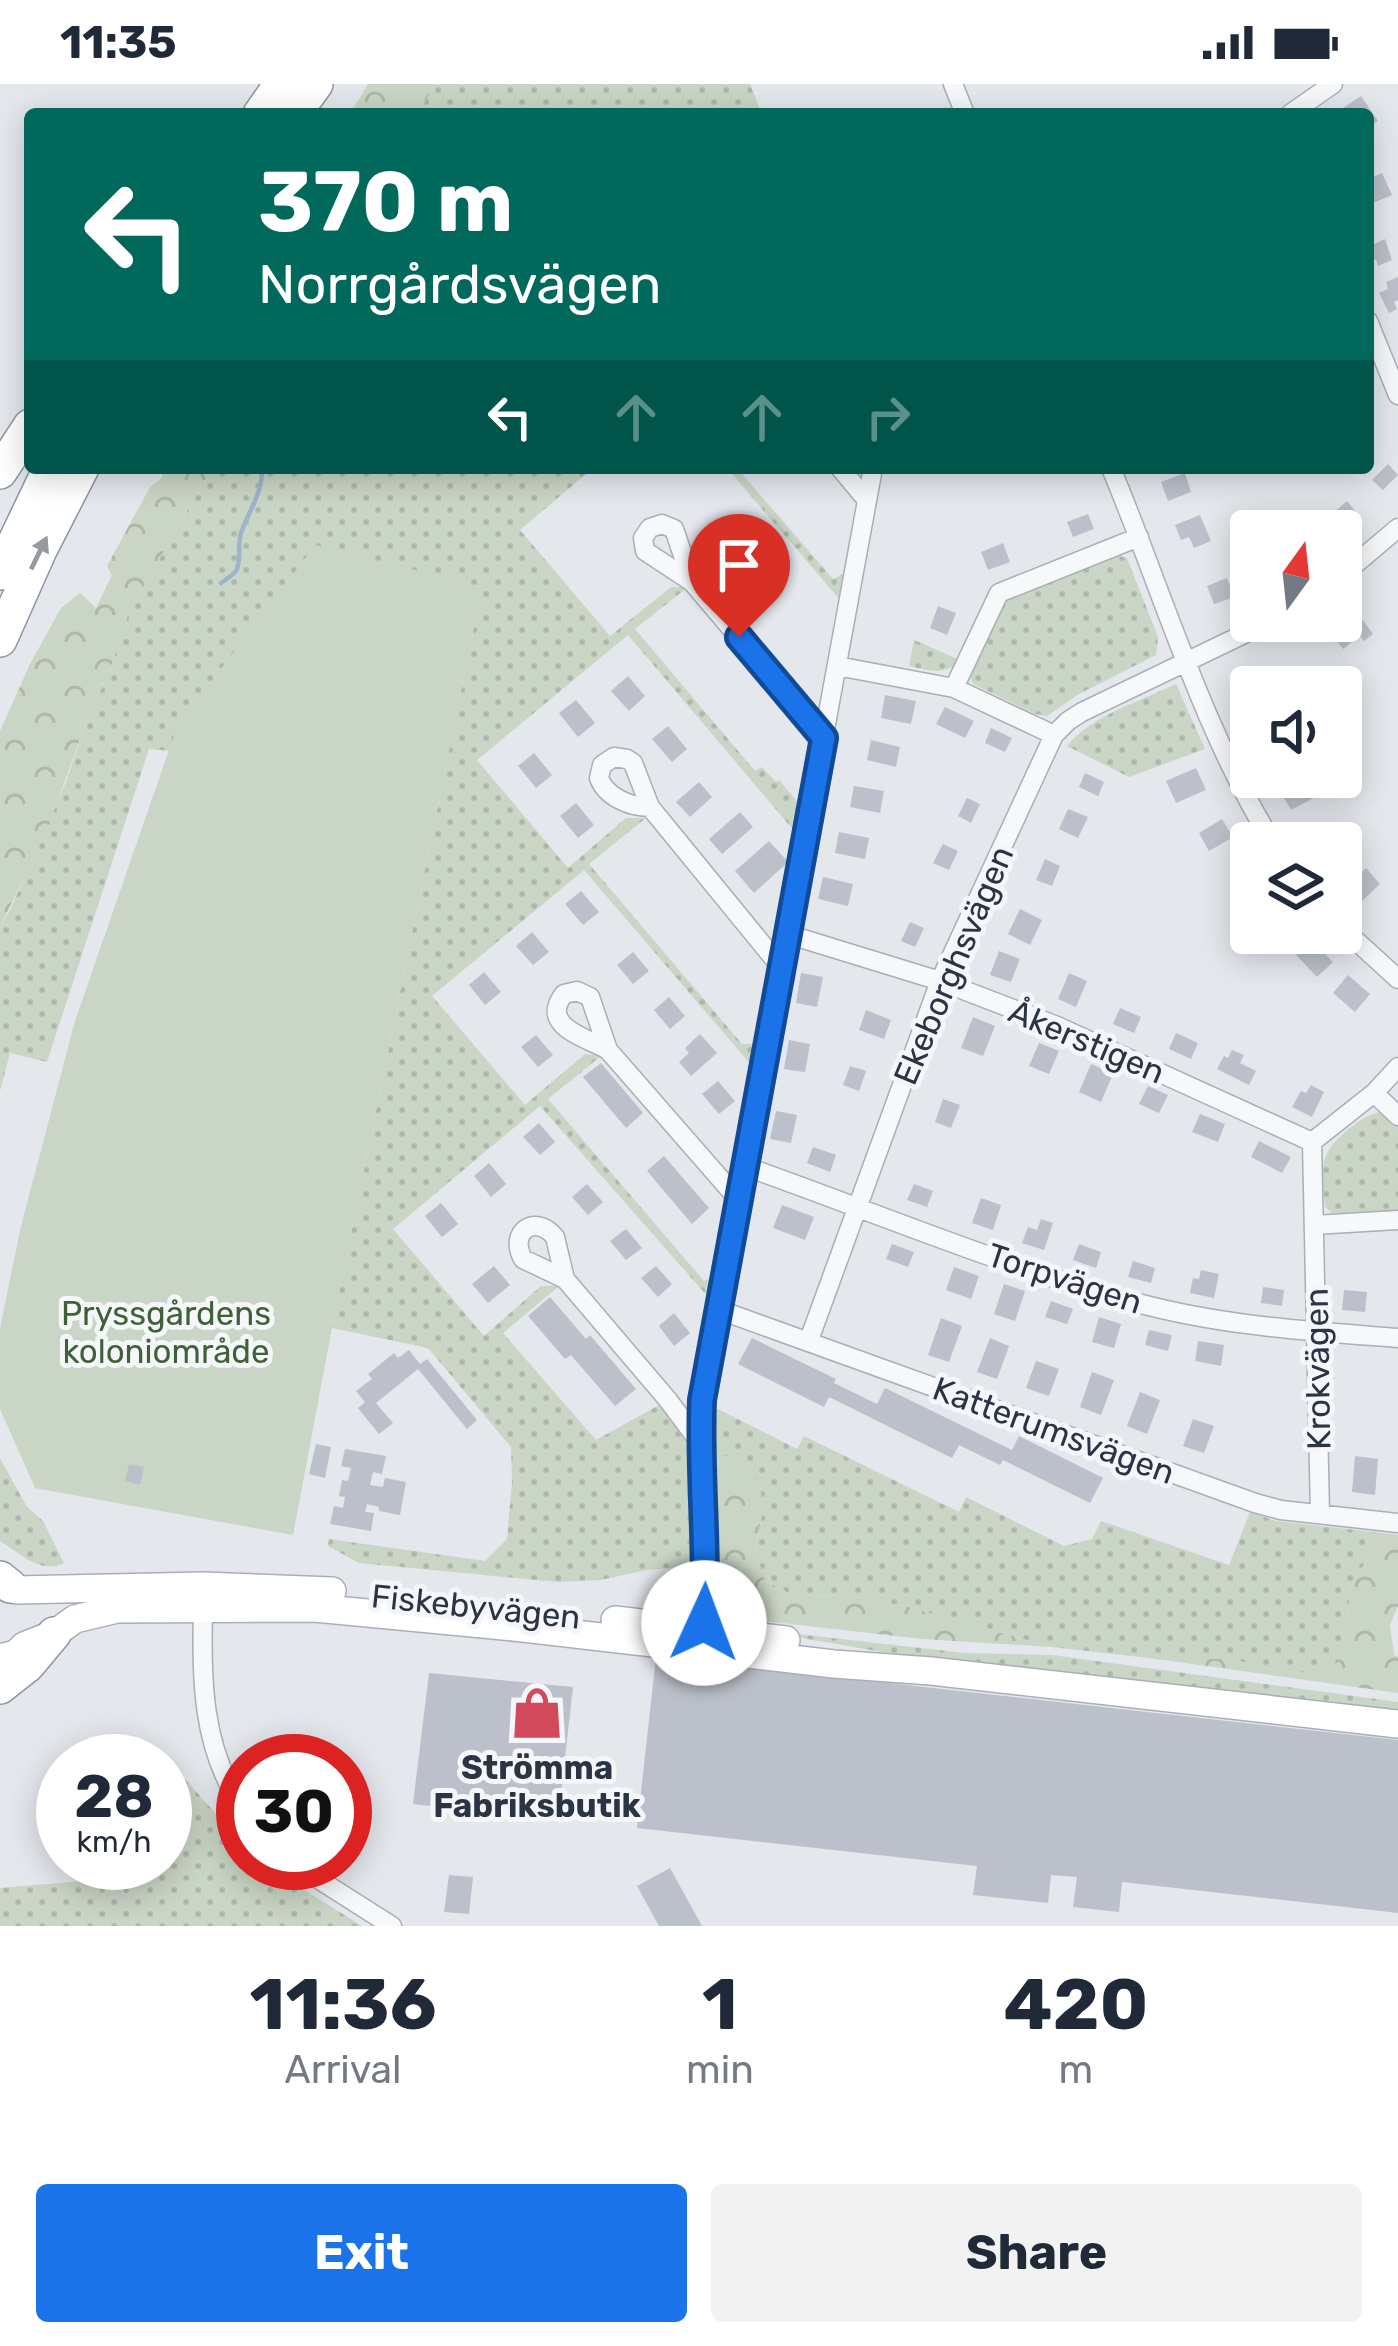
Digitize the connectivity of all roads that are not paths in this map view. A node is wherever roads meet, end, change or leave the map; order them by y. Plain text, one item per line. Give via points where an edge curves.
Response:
1 (1333, 84) edge
2 (1299, 108) edge
3 (1374, 336) edge
4 (1398, 395) edge
5 (24, 435) edge
6 (0, 472) edge
7 (47, 474) edge
8 (79, 474) edge
9 (845, 474) edge
10 (872, 474) edge
11 (1113, 474) edge
12 (866, 499) junction
13 (1398, 528) edge
14 (1139, 537) junction
15 (1362, 558) edge
16 (0, 573) edge
17 (692, 582) dead end
18 (0, 640) edge
19 (1230, 641) edge
20 (1186, 662) junction
21 (837, 666) junction
22 (954, 688) junction
23 (1054, 735) junction
24 (824, 738) junction
25 (650, 807) dead end
26 (1261, 822) edge
27 (787, 934) junction
28 (1362, 946) edge
29 (780, 965) junction
30 (1398, 979) edge
31 (940, 981) junction
32 (608, 1050) dead end
33 (1398, 1067) edge
34 (1375, 1093) junction
35 (1398, 1117) edge
36 (1312, 1142) junction
37 (744, 1166) junction
38 (738, 1199) junction
39 (858, 1206) junction
40 (1398, 1220) edge
41 (1314, 1225) junction
42 (565, 1279) dead end
43 (717, 1309) junction
44 (1316, 1331) junction
45 (1398, 1338) edge
46 (809, 1340) junction
47 (700, 1443) junction
48 (1320, 1514) junction
49 (1398, 1523) edge
50 (6, 1584) edge
51 (202, 1597) junction
52 (702, 1639) junction
53 (19, 1652) edge
54 (0, 1687) edge
55 (1398, 1722) edge
56 (216, 1755) edge
57 (335, 1890) edge
58 (392, 1926) edge

1 - 2 street
3 - 4 street
5 - 6 highway
7 - 16 highway
18 -> 8 highway
9 - 12 street
10 - 12 street
11 - 14 street
12 - 21 street
13 - 15 street
14 - 20 street
14 - 22 street via 999,593
17 - 24 street
19 - 20 street
20 - 23 street via 1082,712
20 - 26 street
21 - 22 street
21 - 24 street
22 - 23 street
23 - 31 street, Ekeborghsvägen
24 - 27 street
25 - 29 street
27 - 29 street
27 - 31 street, Åkerstigen
28 - 30 street
29 - 37 street
31 - 36 street, Åkerstigen via 1113,1049
31 - 39 street, Ekeborghsvägen
32 - 38 street
33 - 34 street
34 - 35 street
34 - 36 street
36 - 41 street, Krokvägen
37 - 38 street
37 - 39 street, Torpvägen
38 - 43 street
39 - 44 street, Torpvägen via 1136,1303
39 - 46 street, Ekeborghsvägen
40 - 41 street
41 - 44 street, Krokvägen
42 - 47 street
43 - 46 street, Katterumsvägen
43 - 47 street
44 - 45 street, Torpvägen
44 - 48 street, Krokvägen
46 - 48 street, Katterumsvägen via 1255,1502
47 - 52 street
48 - 49 street, Katterumsvägen
50 - 51 street, Fiskebyvägen
50 - 53 street, Fiskebyvägen via 32,1616
51 - 52 street, Fiskebyvägen via 382,1595
51 - 53 street, Fiskebyvägen via 94,1613
51 - 56 street via 203,1702
52 - 55 street, Fiskebyvägen via 797,1642 931,1671
53 - 54 highway via 28,1666
57 - 58 street

